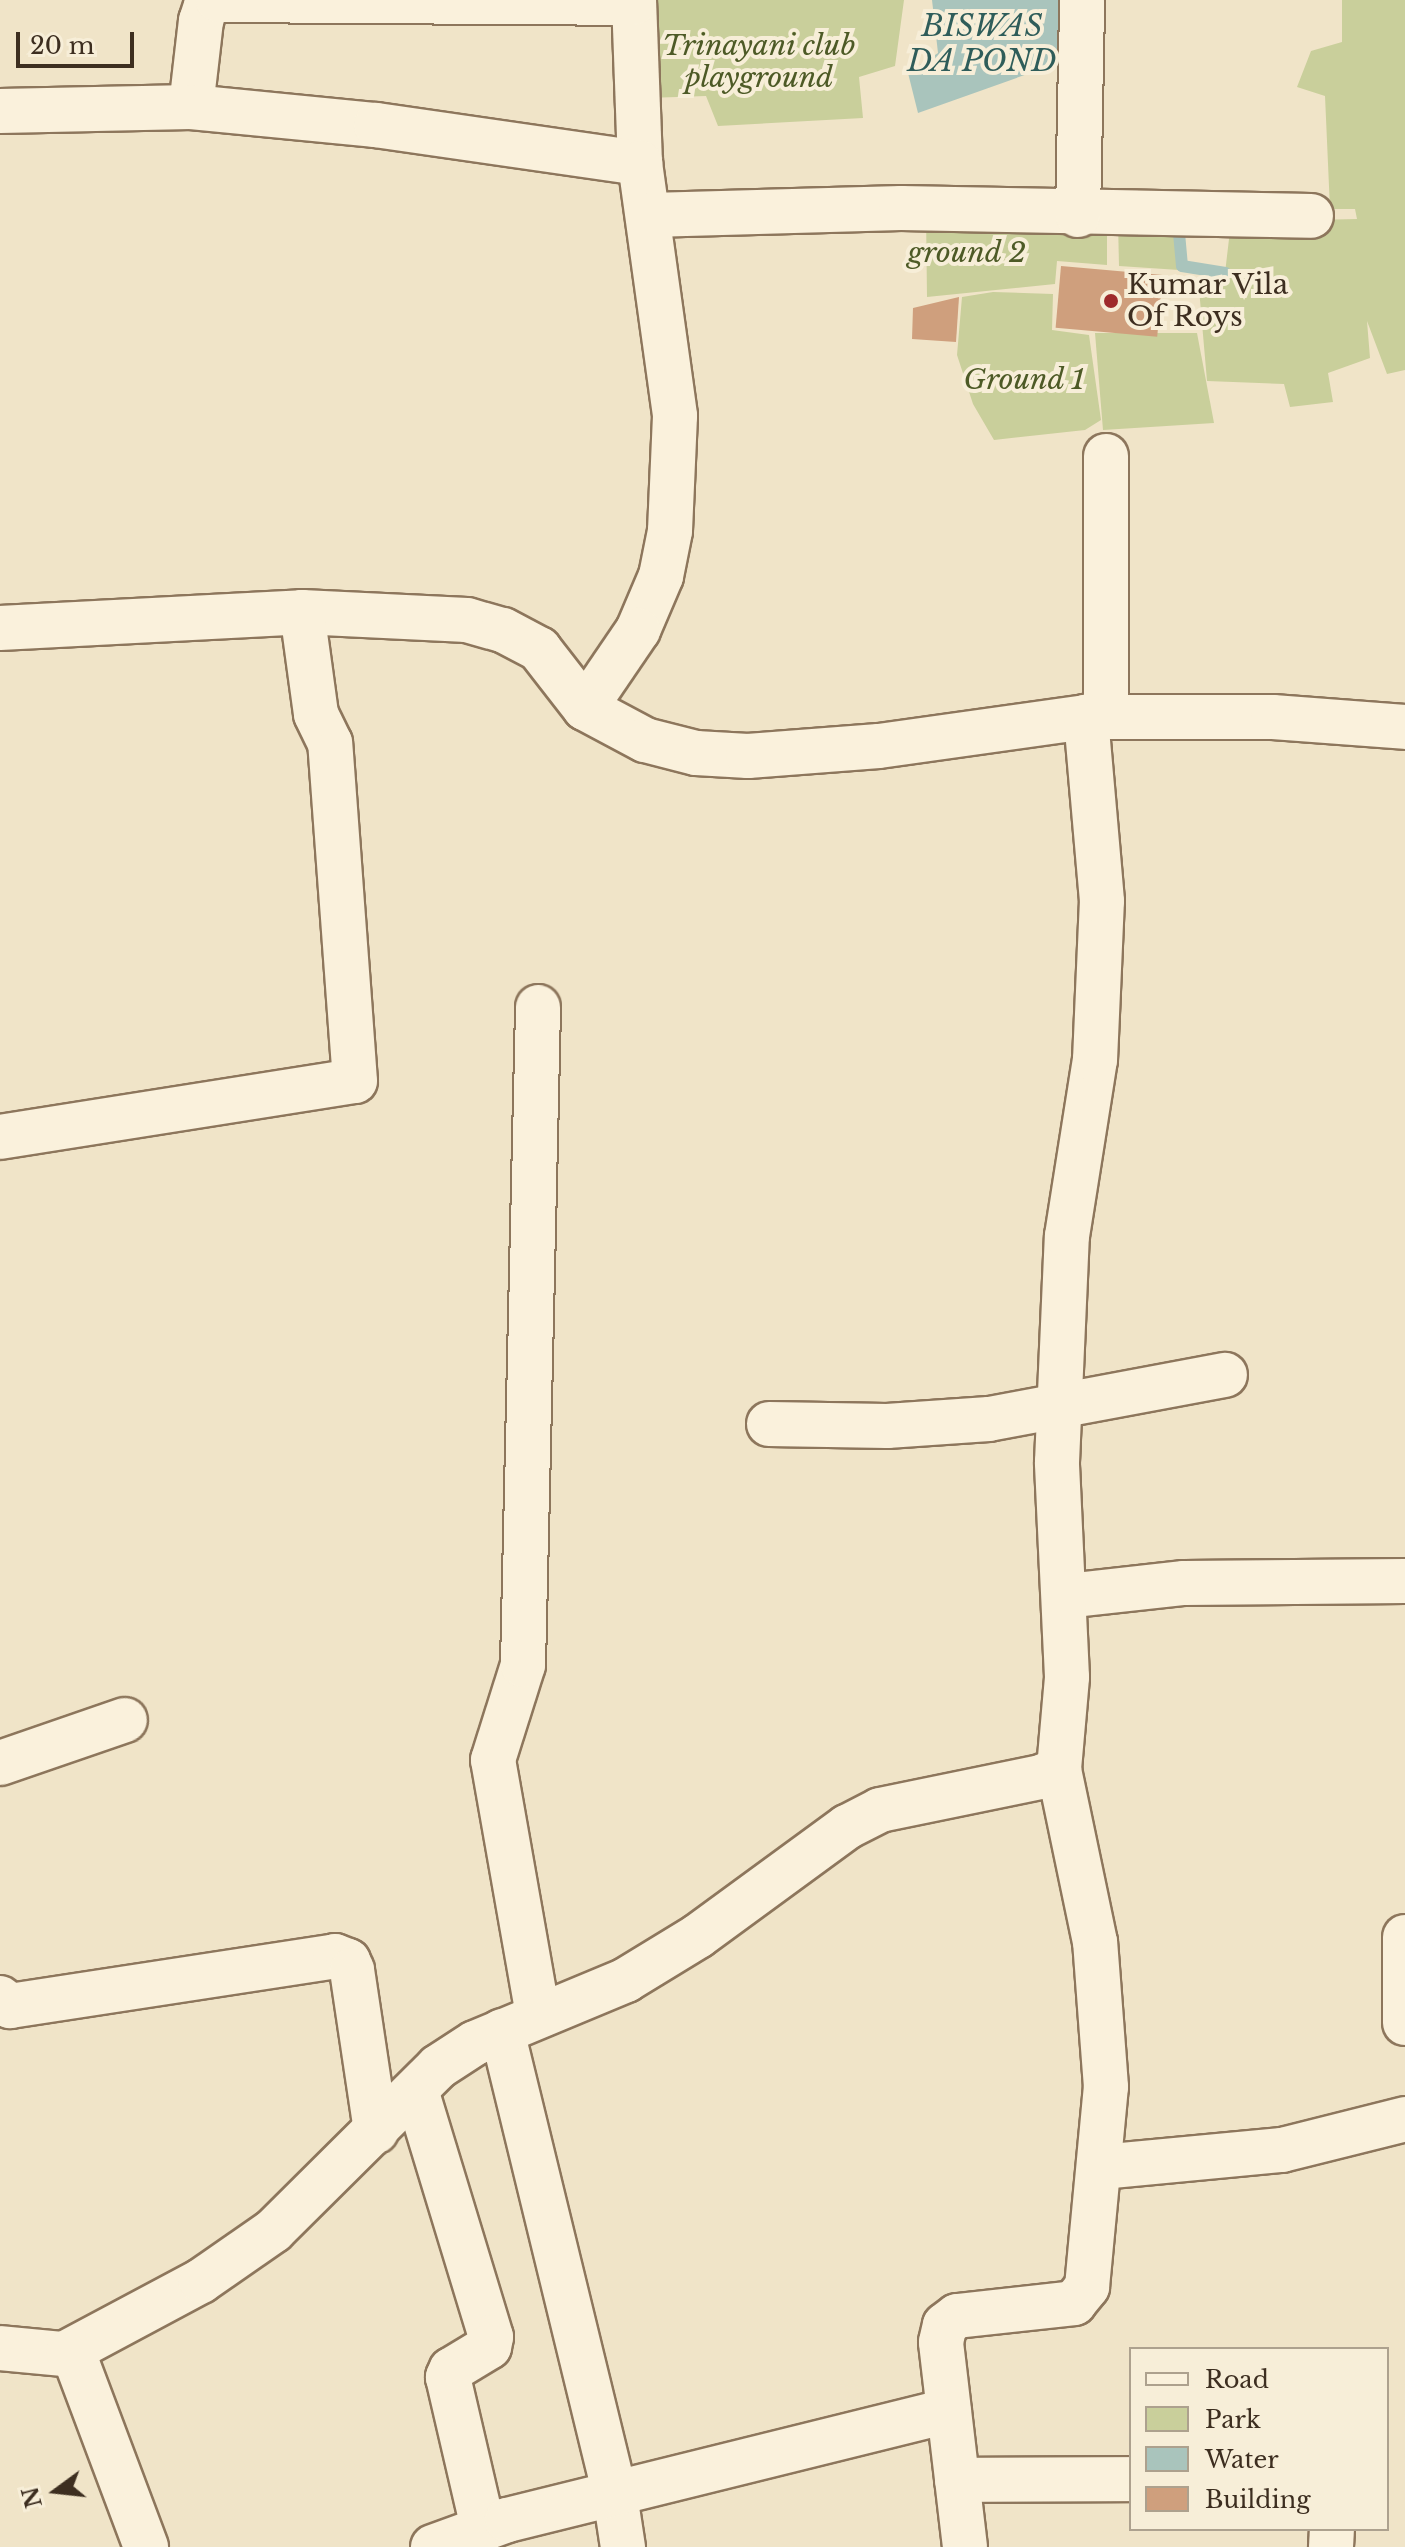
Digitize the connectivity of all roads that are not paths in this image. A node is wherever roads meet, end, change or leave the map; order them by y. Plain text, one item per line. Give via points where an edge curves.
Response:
1 (1082, 0) edge
2 (634, 2) edge
3 (191, 107) junction
4 (0, 111) edge
5 (640, 163) junction
6 (650, 215) junction
7 (1078, 215) junction
8 (1311, 216) dead end
9 (1106, 456) dead end
10 (302, 612) junction
11 (0, 628) edge
12 (585, 708) junction
13 (1096, 717) junction
14 (1405, 727) edge
15 (538, 1007) dead end
16 (0, 1137) edge
17 (1225, 1375) dead end
18 (1059, 1408) junction
19 (769, 1424) dead end
20 (1405, 1581) edge
21 (1066, 1596) junction
22 (125, 1720) dead end
23 (0, 1763) edge
24 (1059, 1769) junction
25 (1405, 1937) edge
26 (0, 1998) edge
27 (520, 2023) junction
28 (1405, 2023) edge
29 (416, 2090) junction
30 (1405, 2119) edge
31 (376, 2131) junction
32 (1101, 2167) junction
33 (0, 2348) edge
34 (68, 2352) junction
35 (949, 2411) junction
36 (1129, 2479) edge
37 (957, 2480) junction
38 (615, 2495) junction
39 (483, 2527) junction
40 (146, 2547) edge
41 (433, 2547) edge
42 (623, 2547) edge
43 (965, 2547) edge

1 - 7 street
2 - 3 street via 218,0 206,6 201,21
2 - 5 street
3 - 4 street
3 - 5 street via 376,125
5 - 6 street
6 - 7 street via 887,208
6 - 12 street via 675,416 670,531 661,576 638,630
7 - 8 street
9 - 13 street
10 - 11 street
10 - 12 street via 467,620 503,630 539,649
10 - 16 street via 316,714 330,743 355,1081
12 - 13 street via 645,740 696,753 748,756 879,746
13 - 14 street via 1273,717
13 - 18 street via 1102,901 1095,1060 1067,1236
15 - 27 street via 523,1665 493,1760
17 - 18 street
18 - 19 street via 939,1424
18 - 21 street
20 - 21 street via 1184,1583
21 - 24 street via 1064,1753
22 - 23 street
24 - 27 street via 880,1810 847,1827 626,1980
24 - 32 street via 1095,1942 1106,2087
25 - 28 street
26 - 31 street via 10,2006 335,1956 348,1961 352,1970
27 - 29 street via 438,2067
27 - 38 street
29 - 31 street
29 - 39 street via 491,2337 489,2347 448,2377
30 - 32 street via 1282,2150
31 - 34 street via 239,2257
32 - 35 street via 1085,2294 1074,2303 950,2319 941,2342
33 - 34 street
34 - 40 street via 74,2355
35 - 37 street
35 - 38 street
36 - 37 street
37 - 43 street
38 - 39 street
38 - 42 street
39 - 41 street

